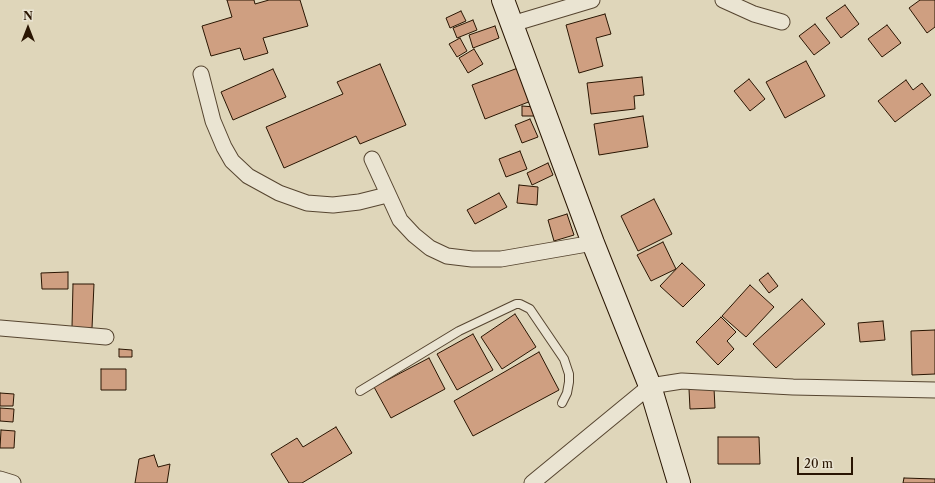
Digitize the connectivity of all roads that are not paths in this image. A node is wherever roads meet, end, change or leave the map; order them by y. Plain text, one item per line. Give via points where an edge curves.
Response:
1 (503, 0) edge
2 (722, 0) edge
3 (587, 1) edge
4 (782, 22) dead end
5 (512, 24) junction
6 (200, 74) dead end
7 (372, 159) dead end
8 (388, 195) junction
9 (594, 243) junction
10 (0, 328) edge
11 (106, 337) dead end
12 (650, 386) junction
13 (935, 390) edge
14 (360, 391) dead end
15 (562, 403) dead end
16 (0, 479) edge
17 (13, 483) edge
18 (532, 483) edge
19 (679, 483) edge

1 - 5 street
2 - 4 street via 754,14
3 - 5 street
5 - 9 street
6 - 8 street via 213,121 224,147 232,161 248,176 279,193 307,203 333,205
7 - 8 street
8 - 9 street via 400,220 414,235 430,248 447,256 501,259
9 - 12 street
10 - 11 street
12 - 13 street via 682,381
12 - 18 street
12 - 19 street
14 - 15 lane via 459,331 520,304 530,308 564,359 569,382
16 - 17 street

